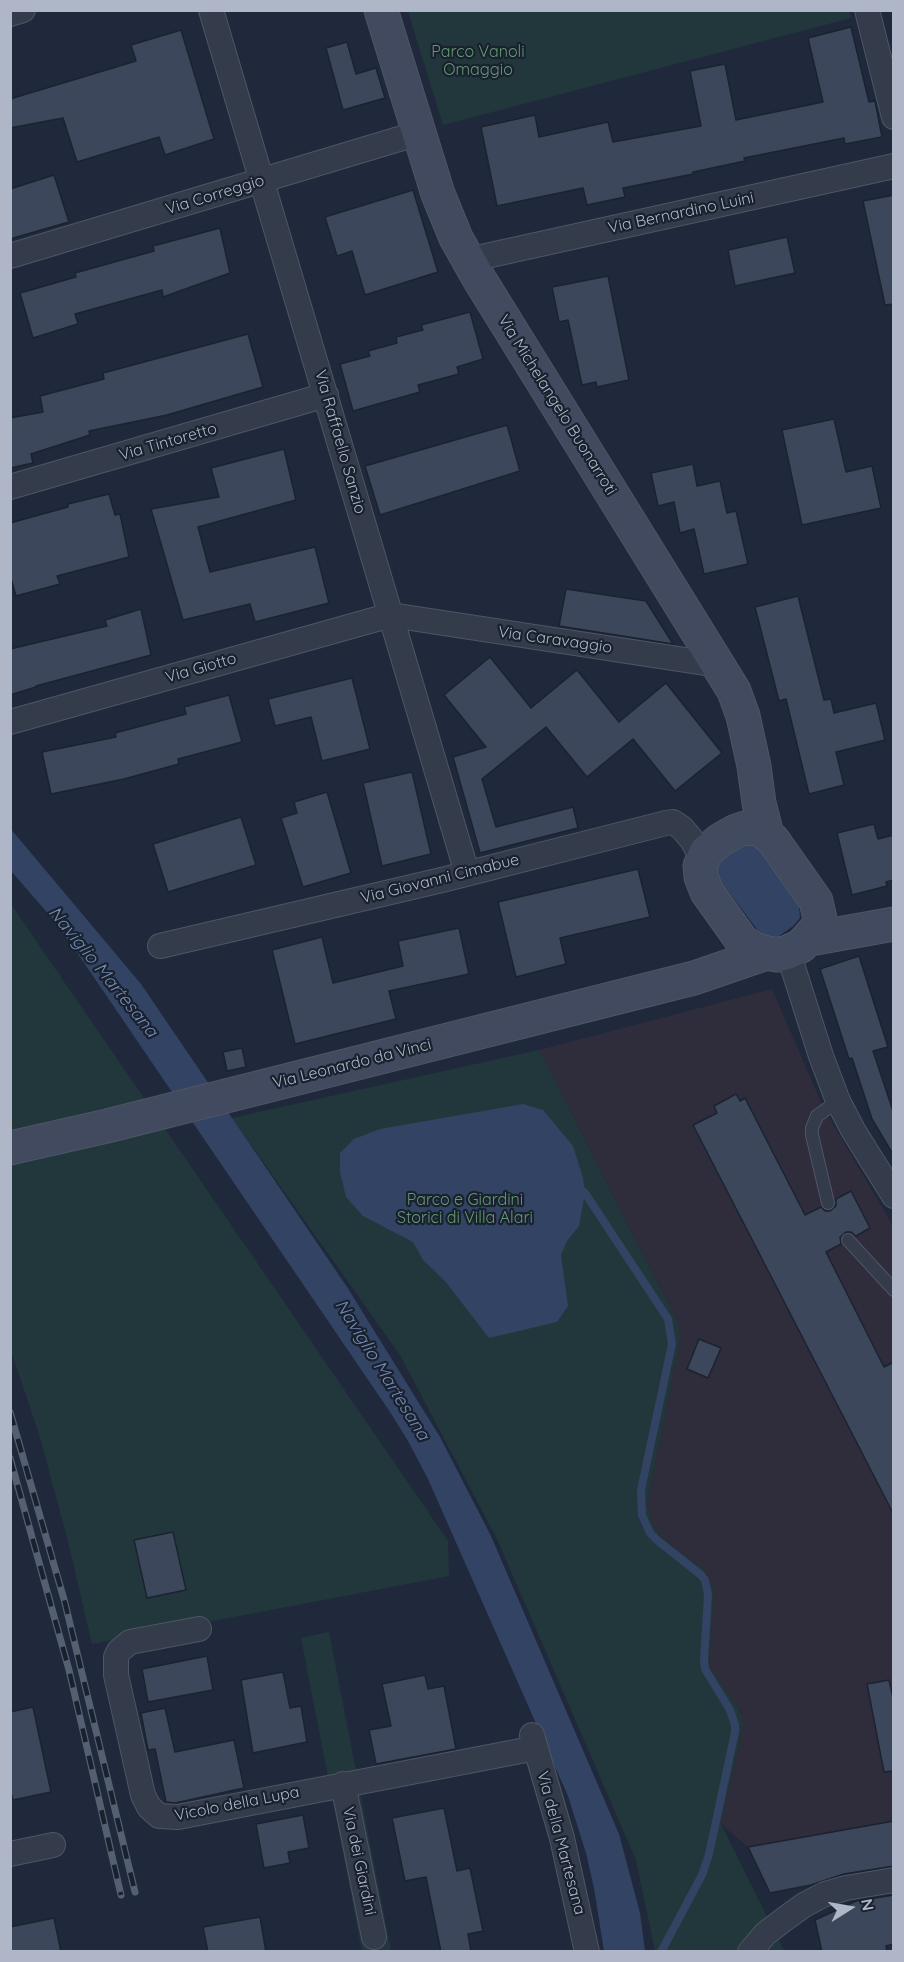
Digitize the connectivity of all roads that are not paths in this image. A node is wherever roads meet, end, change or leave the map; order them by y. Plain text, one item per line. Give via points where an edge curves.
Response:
1 (23, 10) edge
2 (211, 10) edge
3 (381, 10) edge
4 (867, 10) edge
5 (10, 14) edge
6 (894, 117) edge
7 (419, 133) junction
8 (894, 166) edge
9 (263, 180) junction
10 (10, 256) edge
11 (468, 260) junction
12 (326, 395) junction
13 (10, 487) edge
14 (391, 615) junction
15 (718, 665) junction
16 (10, 722) edge
17 (754, 832) junction
18 (702, 858) junction
19 (467, 873) junction
20 (890, 925) edge
21 (732, 930) junction
22 (796, 939) junction
23 (160, 946) dead end
24 (694, 978) junction
25 (838, 1101) junction
26 (10, 1148) edge
27 (894, 1196) edge
28 (828, 1203) dead end
29 (848, 1240) dead end
30 (894, 1290) edge
31 (199, 1629) dead end
32 (534, 1741) joint
33 (343, 1784) junction
34 (53, 1845) dead end
35 (10, 1854) edge
36 (894, 1880) edge
37 (374, 1937) dead end
38 (587, 1952) edge
39 (750, 1952) edge

1 - 5 street
2 - 9 street, Via Raffaello Sanzio
3 - 7 street, Via Michelangelo Buonarroti
4 - 6 street
7 - 9 street, Via Correggio
7 - 11 street, Via Michelangelo Buonarroti via 444,211
8 - 11 street, Via Bernardino Luini
9 - 10 street, Via Correggio
9 - 12 street, Via Raffaello Sanzio
11 - 15 street, Via Michelangelo Buonarroti
12 - 13 street, Via Tintoretto
12 - 14 street, Via Raffaello Sanzio
14 - 15 street, Via Caravaggio
14 - 16 street, Via Giotto
14 - 19 street, Via Raffaello Sanzio
15 - 17 street, Via Michelangelo Buonarroti via 739,701 752,756 756,786 752,802
17 - 18 street via 715,844
17 - 22 street via 773,840 814,895
18 - 19 street, Via Giovanni Cimabue via 692,840 673,822
18 - 21 street via 699,871 707,892
19 - 23 street, Via Giovanni Cimabue
20 - 22 street, Via Leonardo da Vinci
21 - 22 street via 748,946
21 - 24 street
22 - 24 street, Via Leonardo da Vinci
22 - 25 street via 821,1056
24 - 26 street, Via Leonardo da Vinci
25 - 27 street
25 - 28 lane via 816,1116 812,1128
29 - 30 lane
31 - 33 street, Vicolo della Lupa via 130,1642 116,1658 116,1675 141,1788 153,1813 178,1817
32 - 33 street, Vicolo della Lupa
32 - 38 street, Via della Martesana via 562,1838
33 - 37 street, Via dei Giardini
34 - 35 street
36 - 39 street via 825,1894 765,1934

